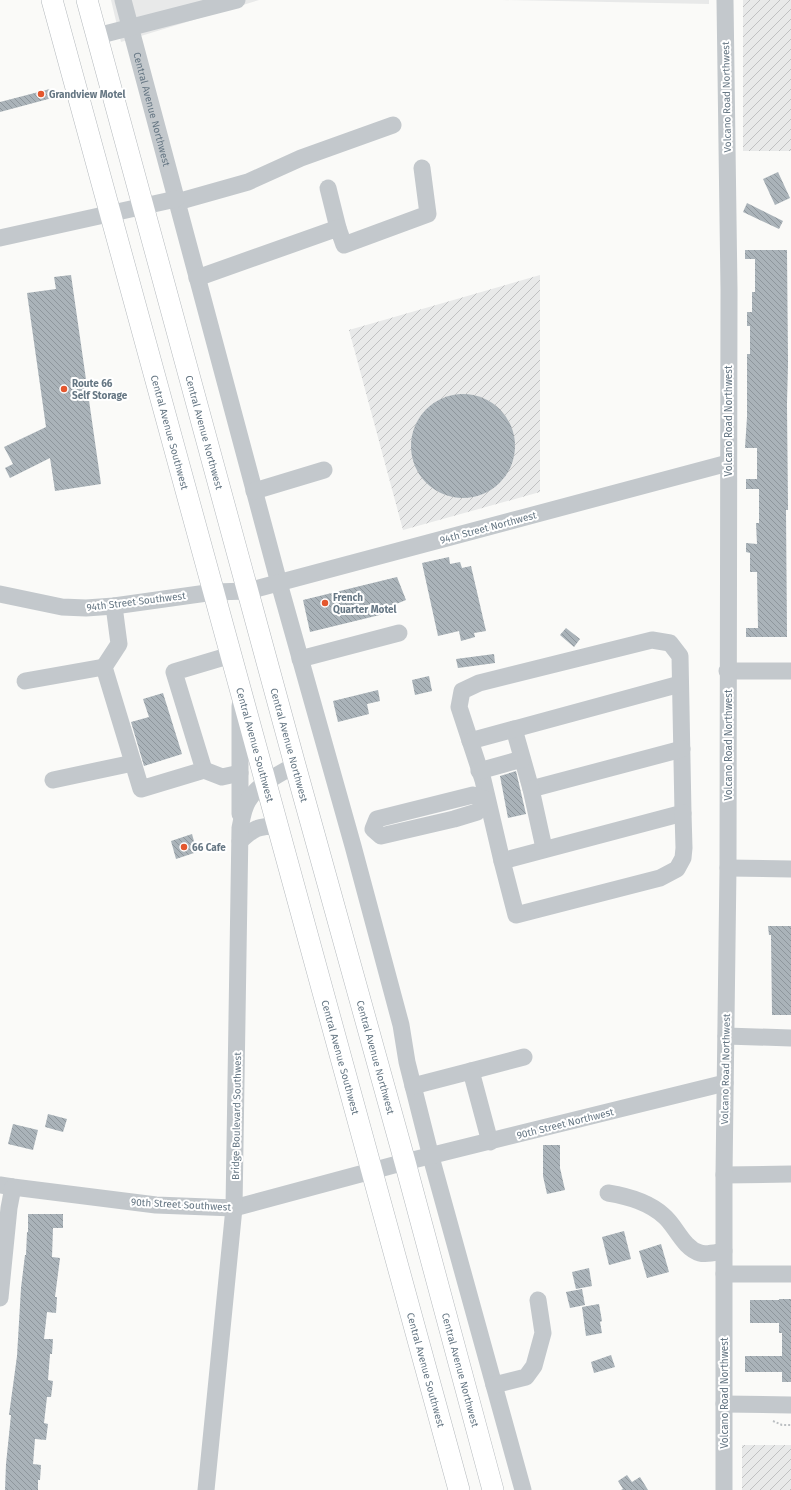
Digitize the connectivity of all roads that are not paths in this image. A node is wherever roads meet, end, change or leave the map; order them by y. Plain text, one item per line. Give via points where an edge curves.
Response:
1 (52, 0) edge
2 (87, 0) edge
3 (123, 0) edge
4 (237, 0) edge
5 (725, 0) edge
6 (130, 27) junction
7 (97, 36) junction
8 (393, 125) dead end
9 (422, 168) dead end
10 (328, 188) dead end
11 (177, 200) junction
12 (143, 207) junction
13 (111, 214) junction
14 (338, 228) junction
15 (0, 238) edge
16 (198, 278) junction
17 (728, 463) junction
18 (324, 470) dead end
19 (254, 491) junction
20 (279, 583) junction
21 (248, 591) junction
22 (214, 592) junction
23 (0, 594) edge
24 (114, 606) junction
25 (399, 633) dead end
26 (231, 655) junction
27 (300, 659) junction
28 (104, 667) junction
29 (727, 671) junction
30 (791, 672) edge
31 (25, 681) dead end
32 (680, 684) junction
33 (240, 689) junction
34 (514, 729) junction
35 (470, 741) junction
36 (682, 749) junction
37 (522, 759) junction
38 (133, 763) junction
39 (294, 765) junction
40 (204, 770) junction
41 (479, 771) junction
42 (240, 773) junction
43 (53, 780) dead end
44 (266, 782) junction
45 (531, 789) junction
46 (459, 798) junction
47 (487, 800) junction
48 (683, 813) junction
49 (463, 816) junction
50 (278, 826) junction
51 (373, 829) junction
52 (240, 834) junction
53 (350, 836) junction
54 (544, 848) junction
55 (502, 860) junction
56 (728, 868) junction
57 (791, 869) edge
58 (726, 1036) junction
59 (791, 1038) edge
60 (524, 1057) dead end
61 (471, 1071) junction
62 (725, 1083) junction
63 (413, 1086) junction
64 (490, 1142) junction
65 (431, 1157) junction
66 (405, 1162) junction
67 (372, 1171) junction
68 (791, 1174) edge
69 (724, 1175) junction
70 (6, 1186) edge
71 (608, 1193) dead end
72 (234, 1208) junction
73 (724, 1251) junction
74 (2, 1264) edge
75 (724, 1274) junction
76 (791, 1274) edge
77 (0, 1298) edge
78 (538, 1300) dead end
79 (494, 1385) junction
80 (724, 1404) junction
81 (791, 1405) edge
82 (206, 1490) edge
83 (459, 1490) edge
84 (493, 1490) edge
85 (523, 1490) edge
86 (724, 1490) edge

1 - 13 main road, Central Avenue Southwest
2 - 7 main road, Central Avenue Northwest
3 - 6 street, Central Avenue Northwest
4 - 6 street
5 - 17 street, Volcano Road Northwest via 729,290
6 - 7 street
6 - 11 street, Central Avenue Northwest
7 - 12 main road, Central Avenue Northwest
8 - 11 street via 301,158 248,182
9 - 14 street via 428,214 344,245
10 - 14 street
11 - 12 street
11 - 16 street, Central Avenue Northwest
12 - 13 street
12 - 21 main road, Central Avenue Northwest
13 - 15 street
13 - 22 main road, Central Avenue Southwest
14 - 16 street
16 - 19 street, Central Avenue Northwest
17 - 20 street, 94th Street Northwest
17 - 29 street, Volcano Road Northwest
18 - 19 street
19 - 20 street, Central Avenue Northwest
20 - 21 street, 94th Street Northwest
20 - 27 street, Central Avenue Northwest
21 - 22 street, 94th Street Southwest
21 - 39 main road, Central Avenue Northwest
22 - 24 street, 94th Street Southwest
22 - 26 main road, Central Avenue Southwest
23 - 24 street, 94th Street Southwest via 62,607
24 - 28 street via 119,644
25 - 27 street
26 - 33 main road, Central Avenue Southwest
26 - 40 street via 174,672
27 - 53 street, Central Avenue Northwest
28 - 31 street
28 - 38 street
29 - 30 street
29 - 56 street, Volcano Road Northwest
32 - 34 street
32 - 35 street via 680,656 670,643 652,640 479,683 462,691 459,707
32 - 36 street
33 - 42 street
33 - 44 main road, Central Avenue Southwest
34 - 35 street
34 - 37 street
35 - 41 street
36 - 45 street
36 - 48 street
37 - 41 street
37 - 45 street
38 - 40 street via 141,789
38 - 43 street
39 - 44 street, Bridge Boulevard Southwest
39 - 66 main road, Central Avenue Northwest
40 - 42 street via 222,777
41 - 47 street
42 - 52 street
44 - 50 main road, Central Avenue Southwest
44 - 52 street, Bridge Boulevard Southwest via 247,802
45 - 54 street
46 - 47 street via 473,795
46 - 49 street
46 - 51 street via 377,819
47 - 49 street via 476,812
47 - 55 street
48 - 54 street
48 - 55 street via 683,858 677,869 660,878 561,904 516,915
49 - 51 street via 381,836
50 - 52 street via 264,826
50 - 67 main road, Central Avenue Southwest
51 - 53 street
52 - 72 street, Bridge Boulevard Southwest
53 - 63 street, Central Avenue Northwest via 401,1025
54 - 55 street
56 - 57 street
56 - 58 street, Volcano Road Northwest
58 - 59 street
58 - 62 street, Volcano Road Northwest
60 - 61 street
61 - 63 street
61 - 64 street
62 - 64 street, 90th Street Northwest
62 - 69 street, Volcano Road Northwest
63 - 65 street, Central Avenue Northwest
64 - 65 street, 90th Street Northwest
65 - 66 street, 90th Street Northwest
65 - 79 street, Central Avenue Northwest
66 - 67 street, 90th Street Southwest
66 - 84 main road, Central Avenue Northwest
67 - 72 street, 90th Street Southwest
67 - 83 main road, Central Avenue Southwest
68 - 69 street
69 - 73 street, Volcano Road Northwest
70 - 72 street, 90th Street Southwest via 156,1205
70 - 74 street via 9,1208
71 - 73 street via 653,1207 674,1226 689,1247 699,1253
72 - 82 street, Bridge Boulevard Southwest
73 - 75 street, Volcano Road Northwest
74 - 77 street
75 - 76 street
75 - 80 street, Volcano Road Northwest
78 - 79 street via 543,1333 534,1366 526,1377
79 - 85 street, Central Avenue Northwest
80 - 81 street
80 - 86 street, Volcano Road Northwest

